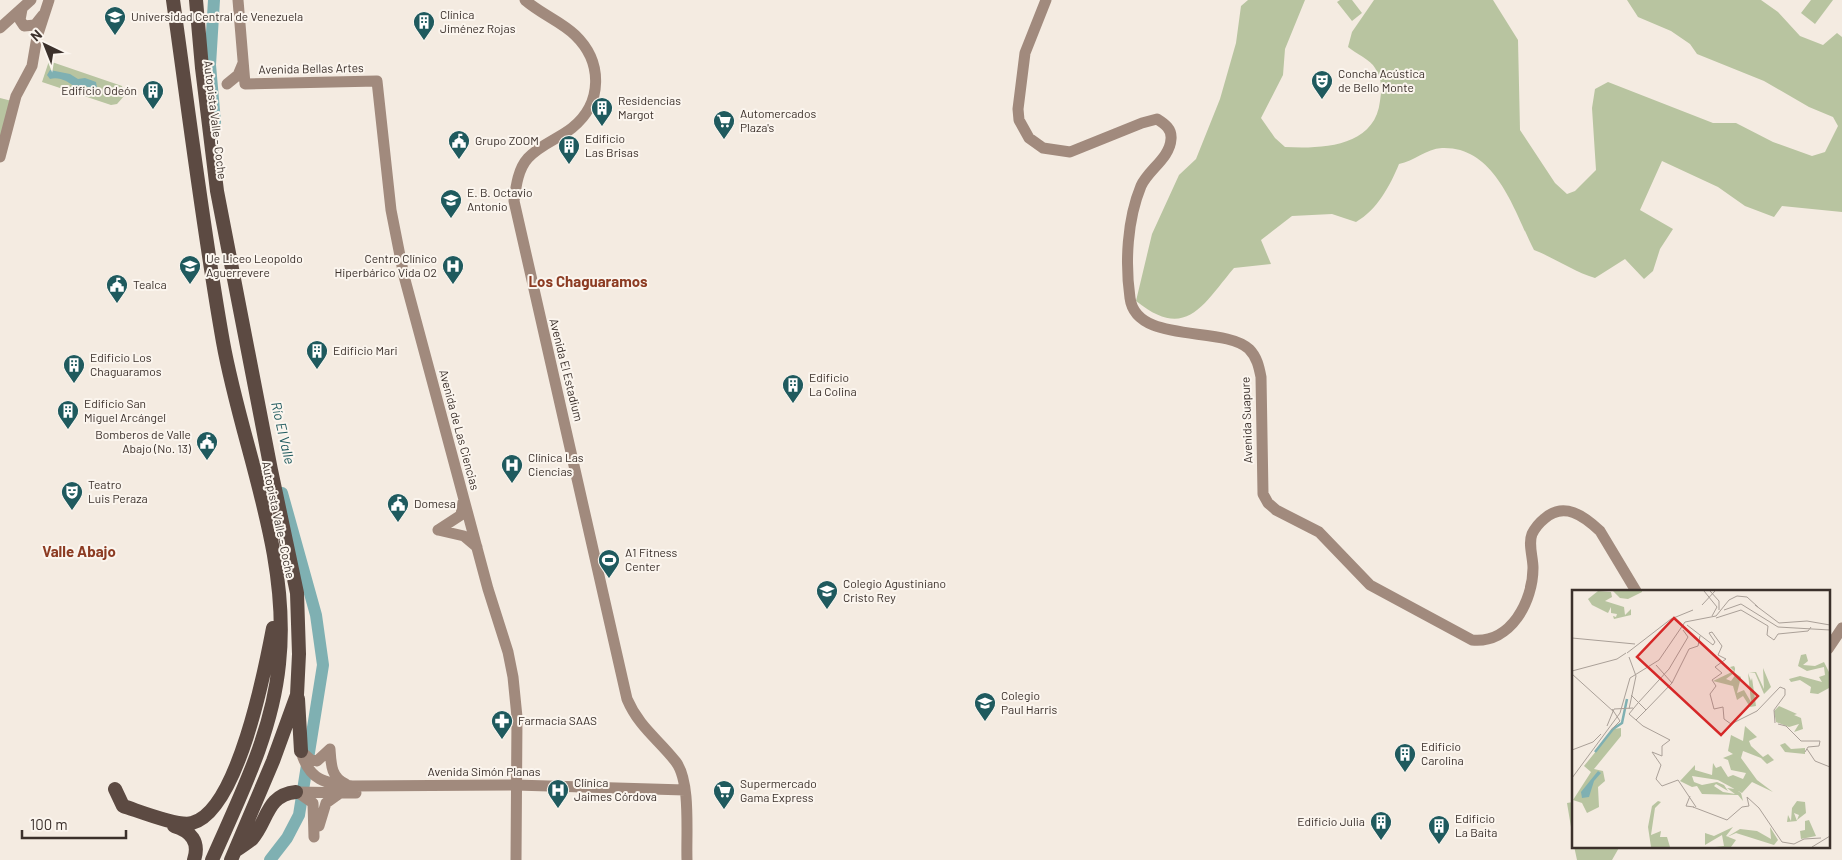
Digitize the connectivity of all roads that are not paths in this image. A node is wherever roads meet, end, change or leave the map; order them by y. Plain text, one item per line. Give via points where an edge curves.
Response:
1 (31, 0) edge
2 (165, 0) edge
3 (173, 0) edge
4 (188, 0) edge
5 (196, 0) edge
6 (238, 0) edge
7 (525, 0) edge
8 (1046, 0) edge
9 (48, 3) edge
10 (22, 9) junction
11 (0, 28) edge
12 (244, 59) junction
13 (377, 81) joint
14 (262, 83) junction
15 (227, 84) dead end
16 (0, 157) edge
17 (203, 208) junction
18 (240, 334) junction
19 (464, 498) junction
20 (477, 547) junction
21 (1635, 590) edge
22 (279, 614) junction
23 (1842, 628) edge
24 (1830, 646) edge
25 (297, 695) junction
26 (301, 751) junction
27 (352, 786) junction
28 (115, 789) dead end
29 (515, 789) junction
30 (685, 790) junction
31 (296, 792) junction
32 (340, 793) junction
33 (111, 808) dead end
34 (233, 856) edge
35 (194, 860) edge
36 (212, 860) edge
37 (516, 860) edge
38 (687, 860) edge

1 - 10 street
2 - 17 highway via 185,146 194,191
3 - 17 highway, Autopista Valle - Coche
4 - 18 highway, Autopista Valle - Coche via 209,194
5 - 18 highway, Autopista Valle - Coche via 217,191
6 - 12 street
7 - 30 street, Avenida El Estadium via 575,35 592,58 597,78 595,94 583,117 527,159 520,172 514,200 627,699 640,724 677,763
8 - 21 street, Avenida Suapure via 1025,53 1018,109 1023,131 1035,144 1064,152 1157,119 1171,131 1170,148 1142,185 1133,218 1127,257 1130,301 1135,311 1156,326 1234,342 1253,354 1261,377 1264,494 1268,503 1315,528 1370,585 1472,640 1498,636 1515,621 1530,591 1532,534 1538,524 1552,513 1568,510 1592,523
9 - 10 street via 40,20 28,27 20,22
9 - 16 street via 32,66 16,96
10 - 11 street
12 - 14 street via 251,73
12 - 14 street, Avenida Bellas Artes via 245,84
12 - 15 street via 238,75
13 - 14 street, Avenida Bellas Artes
13 - 19 street, Avenida de Las Ciencias via 391,210 404,276
17 - 22 highway, Autopista Valle - Coche via 223,344 272,552
18 - 25 highway, Autopista Valle - Coche via 298,625
19 - 20 street, Avenida de Las Ciencias
19 - 20 street via 461,516 438,530 464,536
20 - 29 street, Avenida de Las Ciencias via 508,652 516,695
22 - 28 highway via 243,750 231,779 206,815 198,821 183,823 122,806
22 - 36 highway, Autopista Valle - Coche via 280,662 267,730
23 - 24 street
25 - 26 highway
25 - 34 highway, Autopista Valle - Coche
26 - 27 street, Avenida Simón Planas via 304,762 318,778
26 - 27 street via 317,761 330,749 332,772 343,783
27 - 29 street, Avenida Simón Planas
29 - 30 street, Avenida Simón Planas
29 - 32 street, Avenida Simón Planas
29 - 37 street, Avenida de Las Ciencias
30 - 38 street, Avenida El Estadium
31 - 32 street, Avenida Simón Planas
31 - 32 street via 313,803 314,837 326,803
31 - 34 highway via 274,801 252,839
33 - 35 highway via 185,829 195,843

